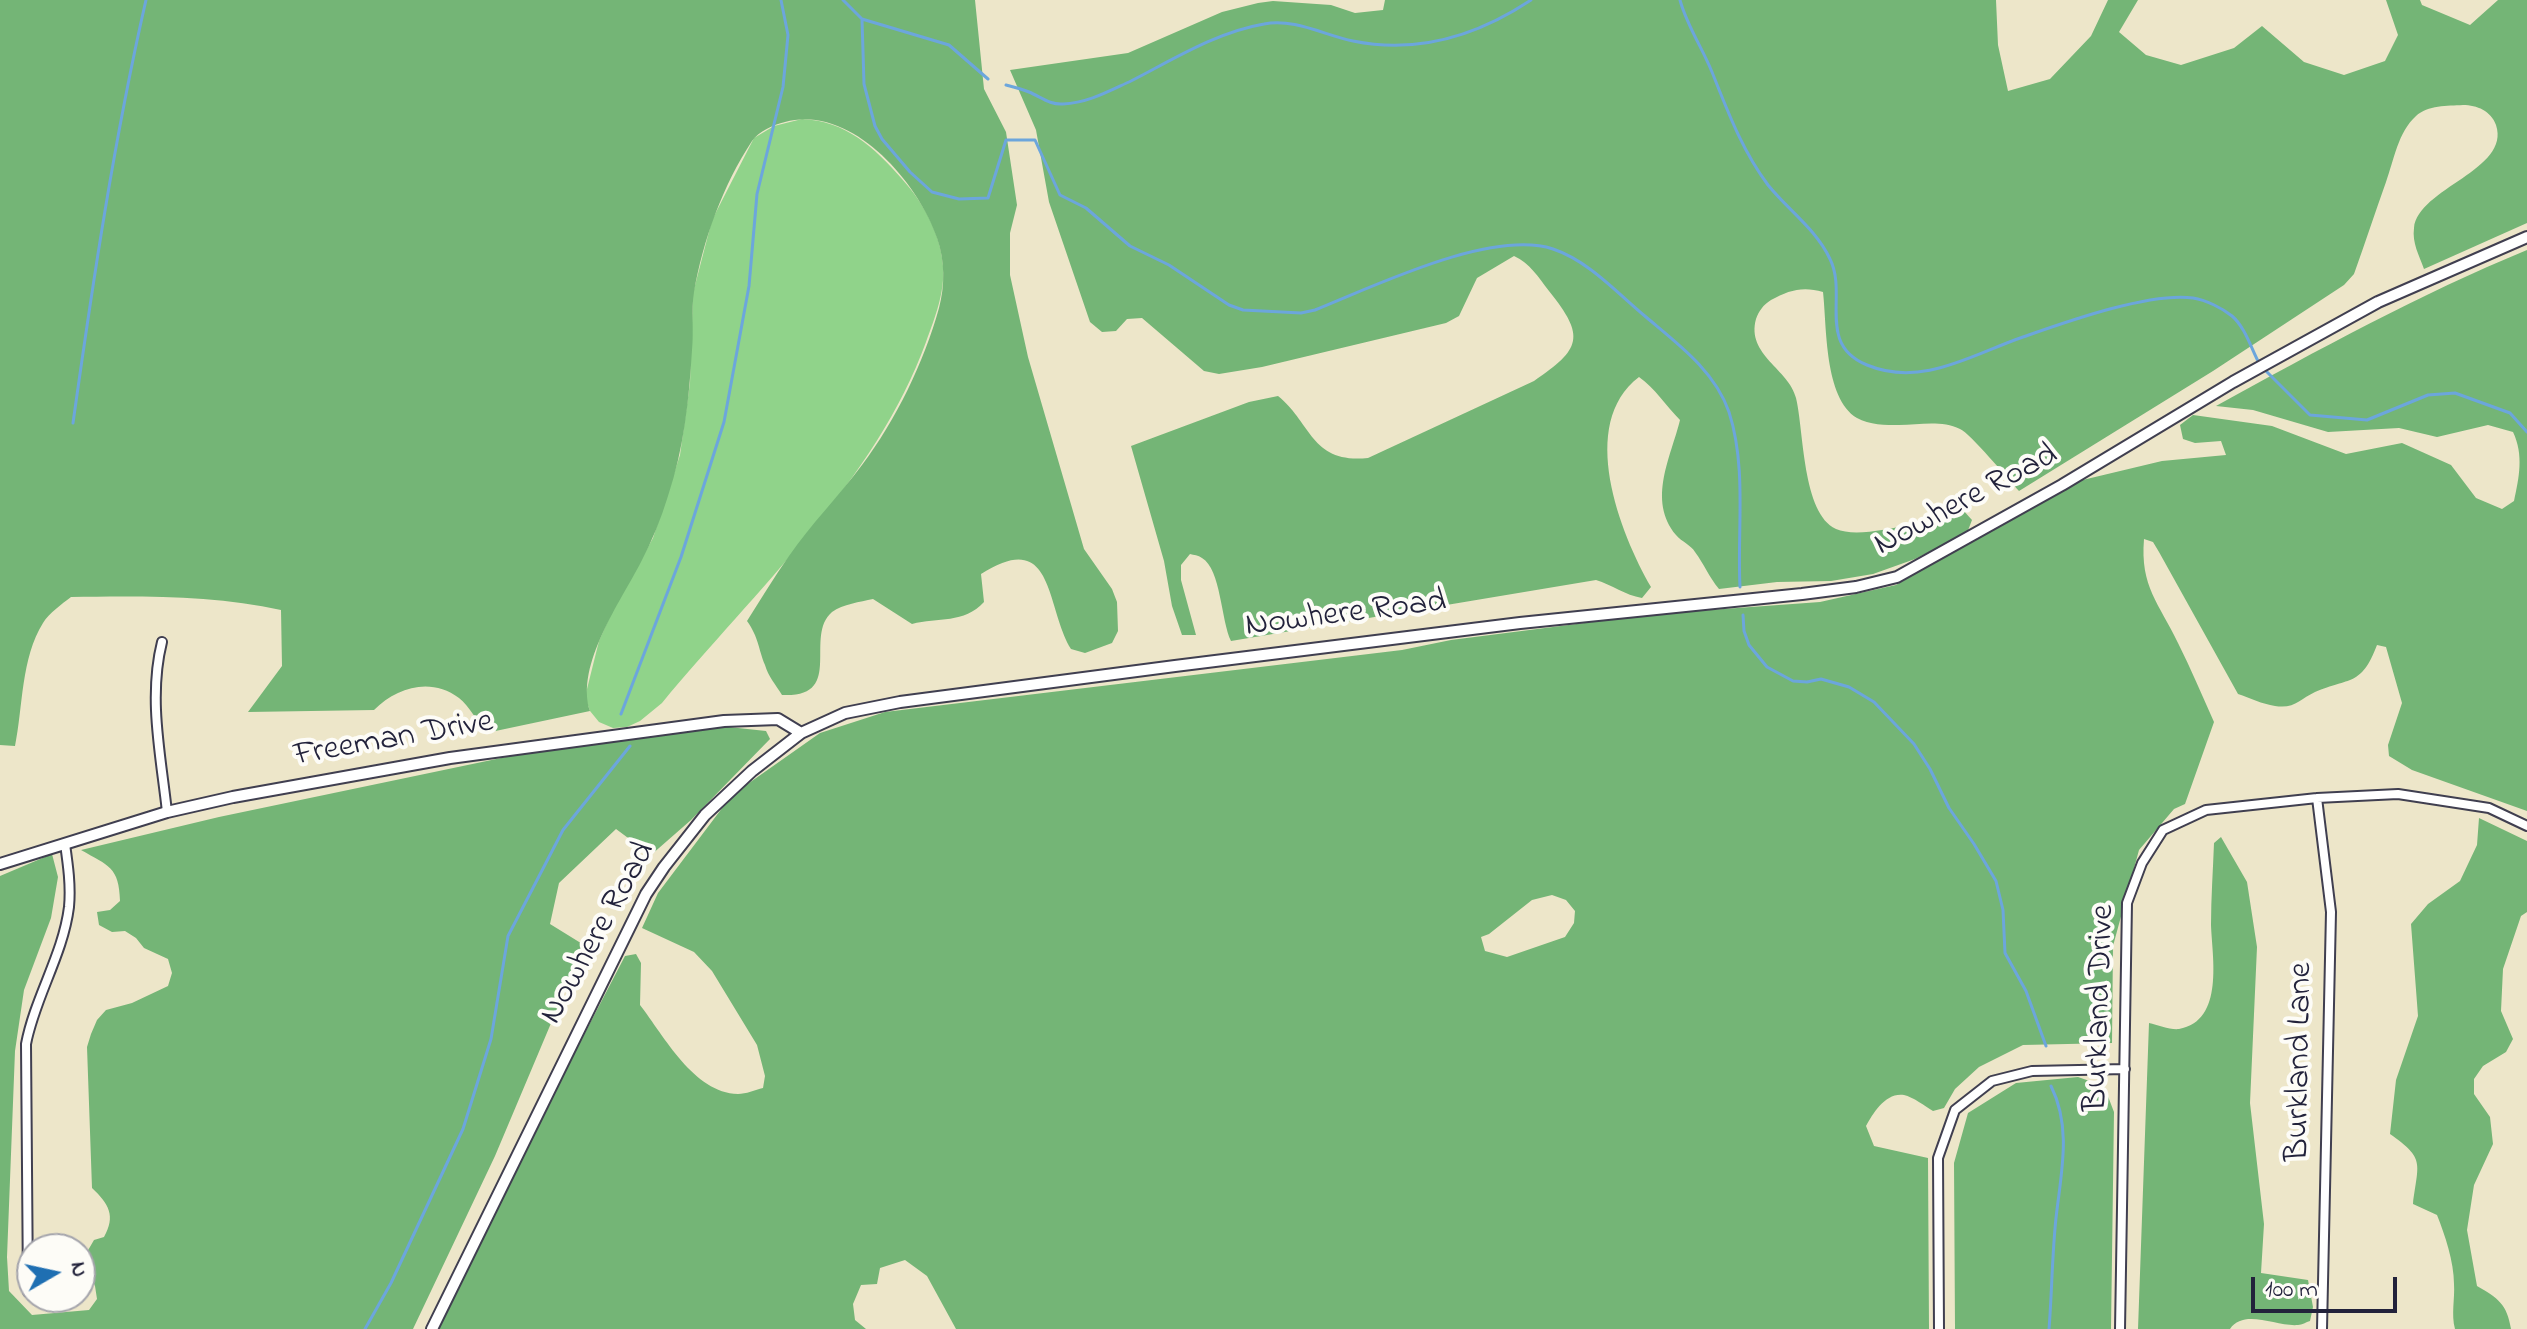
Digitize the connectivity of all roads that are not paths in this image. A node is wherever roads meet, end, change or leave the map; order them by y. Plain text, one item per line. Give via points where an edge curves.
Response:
1 (2527, 237) edge
2 (162, 642) dead end
3 (801, 733) junction
4 (2317, 798) junction
5 (167, 812) junction
6 (2527, 826) edge
7 (65, 844) junction
8 (0, 864) edge
9 (2125, 1069) junction
10 (28, 1233) edge
11 (432, 1329) edge
12 (1939, 1329) edge
13 (2120, 1329) edge
14 (2322, 1329) edge

1 - 3 street, Nowhere Road via 2378,302 1897,577 1856,587 956,694 845,713
2 - 5 street via 154,694
3 - 5 street, Freeman Drive via 785,721 767,718 602,736 450,758
3 - 11 street, Nowhere Road via 705,815 646,894
4 - 6 street, Burkland Drive via 2398,794 2489,808
4 - 9 street, Burkland Drive via 2206,810 2163,830 2142,863 2127,903
4 - 14 street, Burkland Lane via 2331,912
5 - 7 street, Freeman Drive
7 - 8 street, Freeman Drive
7 - 10 street via 69,906 26,1044
9 - 12 street via 2032,1071 1992,1081 1955,1110 1938,1158
9 - 13 street, Burkland Drive

